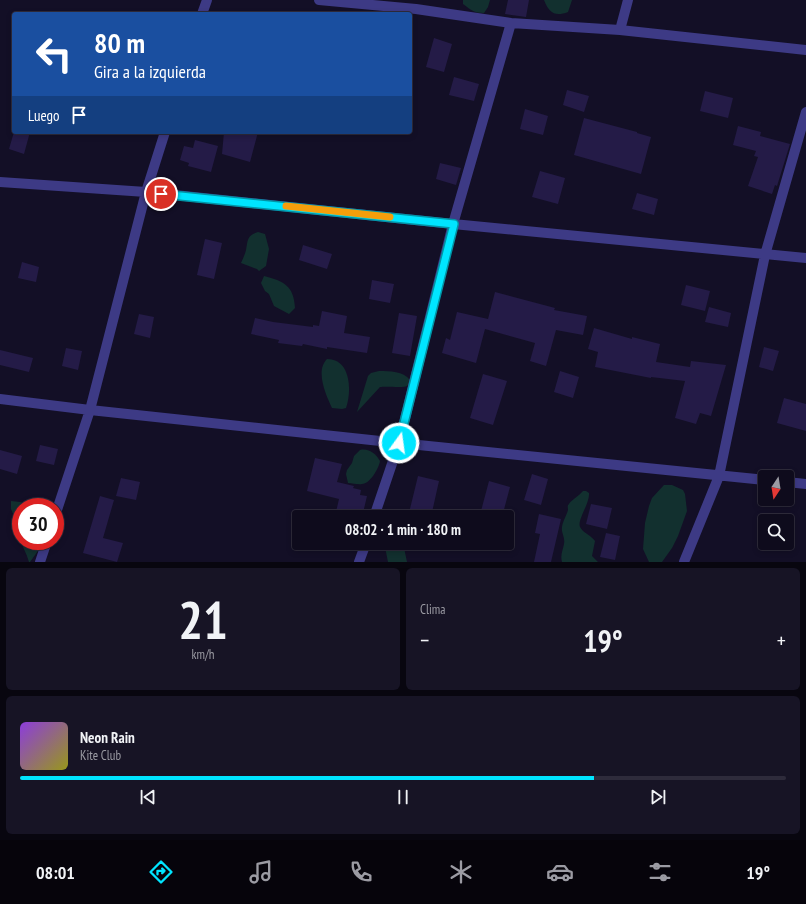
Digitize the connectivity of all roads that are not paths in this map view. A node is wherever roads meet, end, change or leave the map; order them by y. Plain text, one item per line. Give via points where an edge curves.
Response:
1 (207, 0) edge
2 (319, 0) edge
3 (628, 0) edge
4 (418, 5) edge
5 (203, 12) edge
6 (511, 23) junction
7 (620, 30) junction
8 (806, 50) edge
9 (806, 112) edge
10 (164, 134) edge
11 (0, 182) edge
12 (146, 192) junction
13 (454, 224) junction
14 (765, 255) junction
15 (806, 258) edge
16 (0, 399) edge
17 (90, 410) junction
18 (399, 443) junction
19 (719, 476) junction
20 (758, 479) edge
21 (794, 483) edge
22 (806, 484) edge
23 (61, 498) edge
24 (376, 510) edge
25 (44, 550) edge
26 (363, 550) edge
27 (40, 562) edge
28 (359, 562) edge
29 (684, 562) edge

1 - 5 street
2 - 4 street
3 - 7 street
4 - 6 street
6 - 7 street
6 - 13 street
7 - 8 street
9 - 14 street
10 - 12 street
11 - 12 street
12 - 13 street
12 - 17 street
13 - 14 street
13 - 18 street
14 - 15 street
14 - 19 street
16 - 17 street
17 - 18 street
17 - 23 street
18 - 19 street
18 - 24 street
19 - 20 street
19 - 29 street
21 - 22 street
25 - 27 street
26 - 28 street

